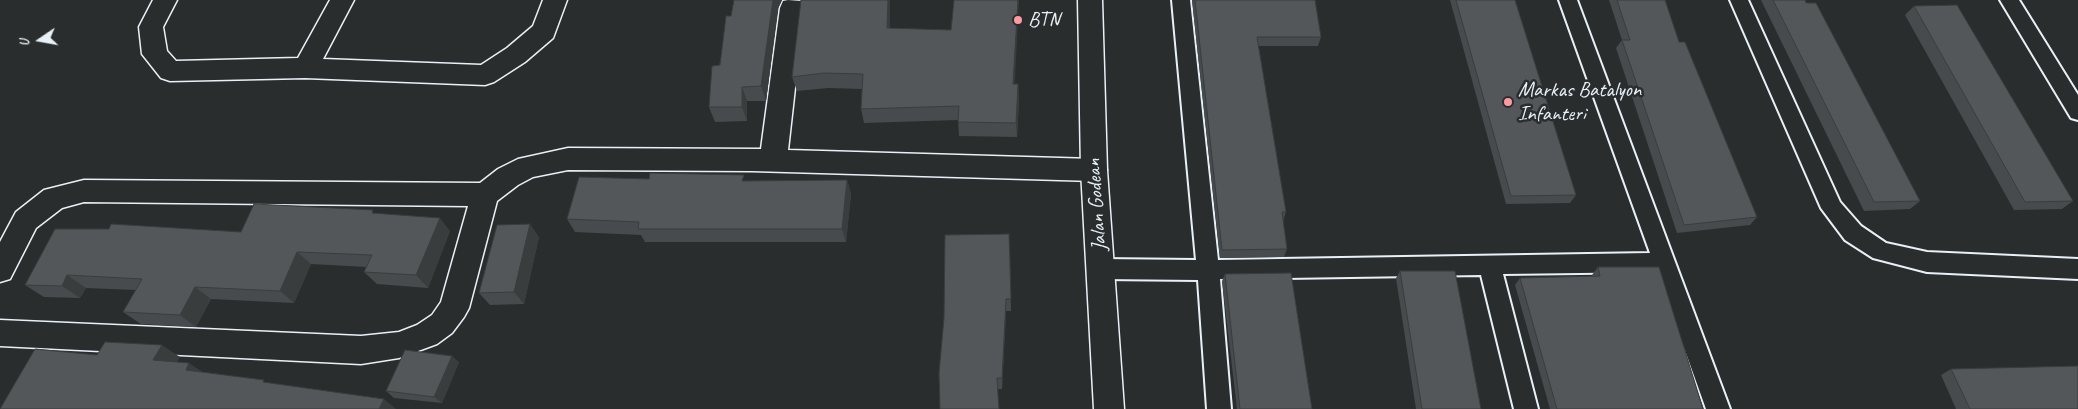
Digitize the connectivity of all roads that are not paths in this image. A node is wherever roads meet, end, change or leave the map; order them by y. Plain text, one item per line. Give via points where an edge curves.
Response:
1 (165, 0) edge
2 (342, 0) edge
3 (555, 0) edge
4 (1090, 0) edge
5 (1181, 0) edge
6 (1568, 0) edge
7 (1738, 0) edge
8 (2009, 0) edge
9 (792, 8) dead end
10 (305, 68) junction
11 (2078, 112) edge
12 (773, 161) junction
13 (1094, 170) junction
14 (484, 195) junction
15 (1665, 262) junction
16 (1490, 266) junction
17 (1101, 269) junction
18 (2078, 269) edge
19 (0, 270) edge
20 (1208, 270) junction
21 (0, 333) edge
22 (1109, 409) edge
23 (1219, 409) edge
24 (1526, 409) edge
25 (1718, 409) edge

1 - 10 street via 152,27 155,54 170,71
2 - 10 street
3 - 10 street via 544,31 485,75
4 - 13 street, Jalan Godean
5 - 20 lane
6 - 15 lane
7 - 18 lane via 1832,208 1853,233 1881,251 1927,262
8 - 11 lane
9 - 12 street
12 - 13 street
12 - 14 street via 568,159 528,167
13 - 17 street, Jalan Godean
14 - 19 street via 84,190 54,198 26,220
14 - 21 street via 454,308 442,324 427,335 400,345 361,350
15 - 16 lane
15 - 25 lane
16 - 20 lane
16 - 24 lane
17 - 20 lane
17 - 22 street, Jalan Godean
20 - 23 lane

